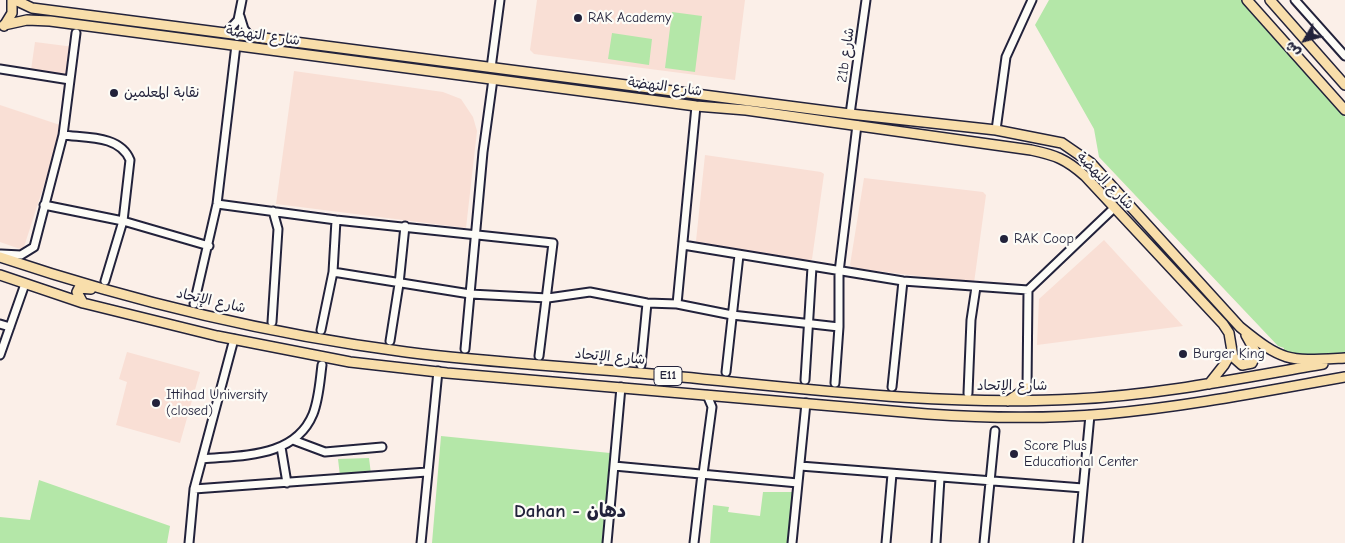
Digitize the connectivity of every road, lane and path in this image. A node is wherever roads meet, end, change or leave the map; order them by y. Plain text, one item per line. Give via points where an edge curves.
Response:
1 (13, 0) edge
2 (242, 0) edge
3 (502, 0) edge
4 (866, 0) edge
5 (1032, 0) edge
6 (1247, 0) edge
7 (1270, 0) edge
8 (1295, 0) edge
9 (1260, 14) junction
10 (240, 15) junction
11 (2, 27) edge
12 (1294, 27) junction
13 (76, 33) dead end
14 (226, 33) junction
15 (250, 36) junction
16 (236, 45) junction
17 (372, 52) junction
18 (1345, 56) edge
19 (357, 62) junction
20 (490, 68) junction
21 (0, 69) edge
22 (493, 79) junction
23 (70, 80) junction
24 (1345, 85) edge
25 (773, 104) junction
26 (696, 106) junction
27 (746, 110) junction
28 (1345, 110) edge
29 (850, 114) junction
30 (857, 125) junction
31 (996, 130) junction
32 (63, 135) junction
33 (217, 204) junction
34 (44, 205) junction
35 (1114, 208) junction
36 (273, 211) junction
37 (336, 220) junction
38 (123, 221) junction
39 (405, 226) junction
40 (475, 233) junction
41 (684, 245) junction
42 (209, 246) junction
43 (739, 254) junction
44 (0, 256) edge
45 (812, 267) junction
46 (333, 272) junction
47 (839, 272) junction
48 (0, 275) edge
49 (105, 281) dead end
50 (902, 281) junction
51 (25, 284) junction
52 (399, 284) junction
53 (976, 287) junction
54 (1028, 290) junction
55 (118, 293) junction
56 (470, 294) junction
57 (548, 298) junction
58 (83, 303) junction
59 (647, 303) junction
60 (194, 304) dead end
61 (677, 304) junction
62 (732, 315) junction
63 (272, 322) dead end
64 (0, 324) edge
65 (810, 324) junction
66 (10, 327) junction
67 (839, 327) junction
68 (1240, 327) junction
69 (321, 330) dead end
70 (234, 339) junction
71 (390, 341) dead end
72 (465, 349) dead end
73 (1232, 352) junction
74 (0, 356) edge
75 (539, 356) dead end
76 (1345, 359) edge
77 (322, 365) dead end
78 (640, 365) dead end
79 (438, 371) junction
80 (726, 372) dead end
81 (1345, 377) edge
82 (802, 380) joint
83 (835, 383) dead end
84 (1209, 384) junction
85 (621, 387) junction
86 (812, 388) junction
87 (892, 388) dead end
88 (1027, 388) joint
89 (846, 391) junction
90 (968, 392) dead end
91 (707, 395) junction
92 (1008, 401) junction
93 (806, 403) junction
94 (839, 406) junction
95 (1090, 415) junction
96 (995, 430) dead end
97 (293, 440) junction
98 (282, 447) junction
99 (382, 447) dead end
100 (203, 459) junction
101 (614, 466) junction
102 (800, 466) junction
103 (428, 472) junction
104 (702, 474) junction
105 (892, 474) junction
106 (940, 478) junction
107 (991, 481) junction
108 (287, 483) junction
109 (798, 483) junction
110 (1083, 488) junction
111 (194, 489) junction
112 (188, 543) edge
113 (420, 543) edge
114 (607, 543) edge
115 (694, 543) edge
116 (792, 543) edge
117 (886, 543) edge
118 (936, 543) edge
119 (984, 543) edge
120 (1078, 543) edge

1 - 11 main road via 12,13
1 - 14 main road, شارع النهضة via 32,8
2 - 10 street
3 - 20 street
4 - 29 street, 21b شارع
5 - 31 street via 1006,57
6 - 9 main road
7 - 12 main road
8 - 18 street
9 - 12 main road via 1288,35 1295,33
9 - 28 main road
10 - 14 street
10 - 15 street
11 - 16 main road, شارع النهضة via 34,20
12 - 24 main road
13 - 23 street
14 - 15 main road, شارع النهضة
15 - 17 main road, شارع النهضة
16 - 19 main road, شارع النهضة
16 - 33 street
17 - 19 main road via 358,56
17 - 20 main road, شارع النهضة
19 - 22 main road, شارع النهضة
20 - 25 main road, شارع النهضة
21 - 23 street
22 - 26 main road, شارع النهضة
22 - 40 street
23 - 32 street
25 - 27 main road via 775,109 772,112
25 - 29 main road, شارع النهضة
26 - 27 main road, شارع النهضة
26 - 41 street
27 - 30 main road, شارع النهضة
29 - 31 main road, شارع النهضة
30 - 35 main road, شارع النهضة via 1057,156 1085,176
30 - 47 street
31 - 68 main road, شارع النهضة via 1046,139 1075,150
32 - 34 street
32 - 38 street via 117,143 127,152 130,169
33 - 36 street
33 - 42 street
34 - 38 street
34 - 44 street via 34,247 21,256
35 - 54 street
35 - 73 main road, شارع النهضة via 1223,324 1229,334
36 - 37 street
36 - 63 street via 278,229
37 - 39 street
37 - 46 street
38 - 42 street
38 - 49 street
39 - 40 street
39 - 52 street
40 - 56 street
40 - 57 street via 553,243
41 - 43 street
41 - 61 street
42 - 60 street
43 - 45 street
43 - 62 street
44 - 55 main road, شارع الإتحاد / E11
45 - 47 street
45 - 65 street
46 - 52 street
46 - 69 street
47 - 50 street
47 - 67 street
48 - 51 main road, شارع الإتحاد / E11
50 - 53 street
50 - 87 street
51 - 58 main road, شارع الإتحاد / E11
51 - 66 street
52 - 56 street
52 - 71 street
53 - 54 street
53 - 90 street
54 - 88 street
55 - 58 main road via 79,288 77,295
55 - 86 main road, شارع الإتحاد / E11 via 236,322 404,352
56 - 57 street
56 - 72 street
57 - 59 street via 590,292
57 - 75 street
58 - 70 main road, شارع الإتحاد / E11
59 - 61 street
59 - 78 street
61 - 62 street
62 - 65 street
62 - 80 street
64 - 66 street
65 - 67 street
65 - 82 street
66 - 74 street
67 - 83 street
68 - 73 main road via 1254,348 1255,358 1252,363 1242,365 1236,362
68 - 76 main road via 1281,356 1296,360
70 - 79 main road, شارع الإتحاد / E11 via 350,362
70 - 100 street
73 - 84 main road
76 - 84 main road, شارع الإتحاد / E11
77 - 97 street via 314,412 309,423
79 - 85 main road, شارع الإتحاد / E11
79 - 103 street
81 - 95 main road, شارع الإتحاد / E11 via 1224,398
82 - 86 main road
84 - 92 main road, شارع الإتحاد / E11 via 1113,397
85 - 91 main road, شارع الإتحاد / E11
85 - 101 street
86 - 89 main road, شارع الإتحاد / E11
88 - 92 main road
89 - 92 main road, شارع الإتحاد / E11
89 - 94 main road via 850,400
91 - 93 main road, شارع الإتحاد / E11
91 - 104 street via 712,407
93 - 94 main road, شارع الإتحاد / E11
93 - 102 street
94 - 95 main road, شارع الإتحاد / E11 via 987,418
95 - 110 street
96 - 107 street
97 - 98 street
97 - 99 street via 325,452
98 - 100 street via 269,452
98 - 108 street
100 - 111 street
101 - 104 street
101 - 114 street
102 - 105 street
102 - 109 street
103 - 108 street
103 - 113 street
104 - 109 street
104 - 115 street
105 - 106 street
105 - 117 street
106 - 107 street
106 - 118 street
107 - 110 street
107 - 119 street
108 - 111 street
109 - 116 street
110 - 120 street
111 - 112 street

